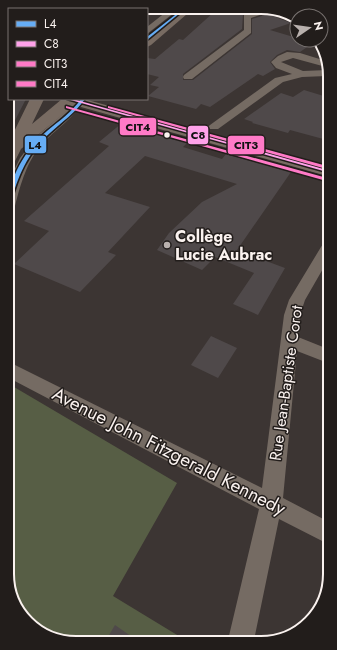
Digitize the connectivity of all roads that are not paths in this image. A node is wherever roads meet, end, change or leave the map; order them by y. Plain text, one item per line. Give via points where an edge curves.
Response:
1 (164, 14) edge
2 (169, 14) edge
3 (178, 14) edge
4 (182, 14) edge
5 (255, 14) edge
6 (148, 27) edge
7 (148, 31) edge
8 (148, 38) edge
9 (148, 43) edge
10 (322, 63) edge
11 (323, 73) edge
12 (302, 74) junction
13 (188, 78) dead end
14 (35, 100) edge
15 (76, 100) edge
16 (115, 100) edge
17 (214, 127) junction
18 (14, 139) edge
19 (14, 143) edge
20 (270, 154) junction
21 (323, 158) edge
22 (323, 165) edge
23 (323, 170) edge
24 (14, 185) edge
25 (323, 256) edge
26 (289, 341) junction
27 (323, 354) edge
28 (14, 372) edge
29 (271, 504) junction
30 (323, 530) edge
31 (243, 636) edge

1 - 6 main road
2 - 7 street
3 - 8 street
4 - 9 main road
5 - 13 street via 247,17 248,31
10 - 12 street via 294,54 285,55 276,62 279,66
11 - 12 street
12 - 17 street via 275,82
14 - 18 main road
15 - 19 main road
15 - 20 main road
15 - 24 street via 77,109 38,140
16 - 17 main road
17 - 21 main road
20 - 22 street
20 - 23 main road
25 - 26 street, Rue Jean-Baptiste Corot via 297,300 292,315
26 - 27 street
26 - 29 street, Rue Jean-Baptiste Corot
28 - 29 street, Avenue John Fitzgerald Kennedy
29 - 30 street, Avenue John Fitzgerald Kennedy
29 - 31 street, Rue Jean-Baptiste Corot

